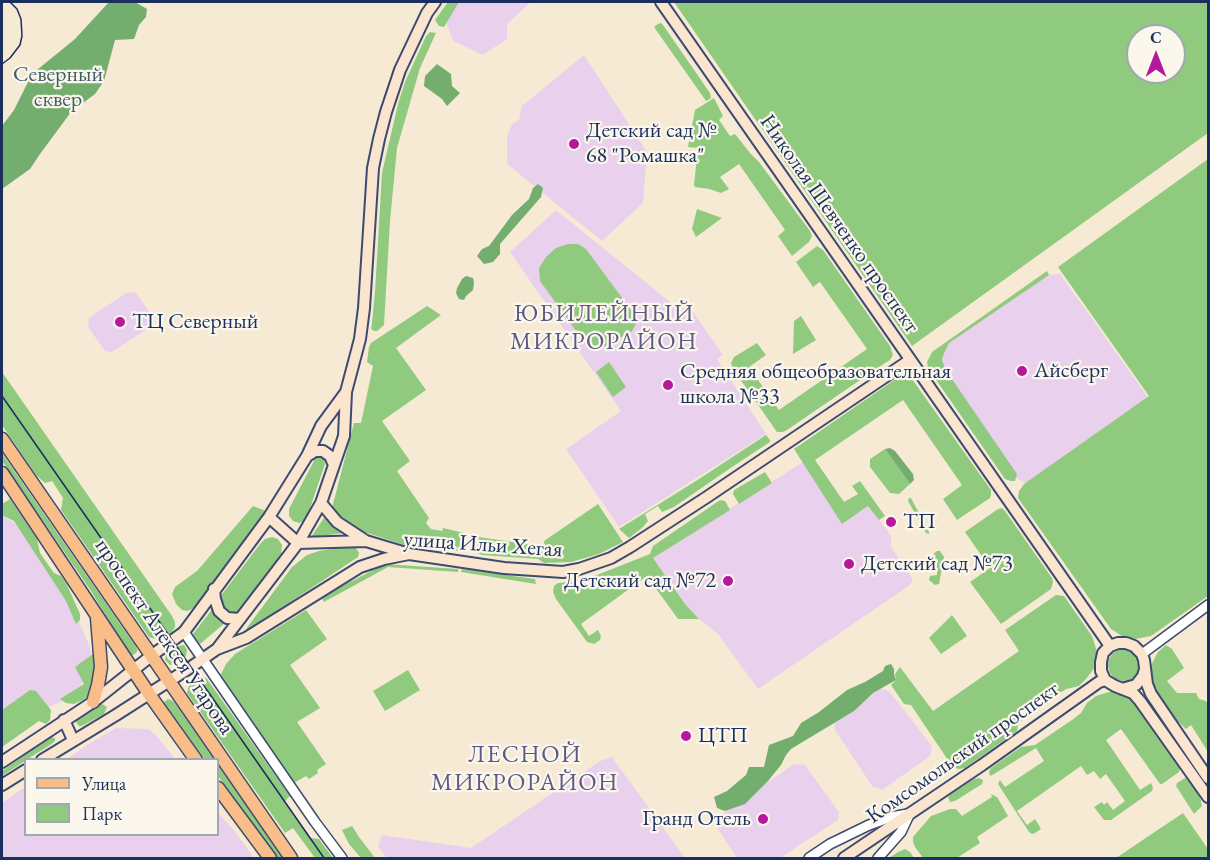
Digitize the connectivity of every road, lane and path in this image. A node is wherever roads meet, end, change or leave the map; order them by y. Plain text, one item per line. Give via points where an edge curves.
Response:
1 (435, 2) edge
2 (661, 2) edge
3 (910, 360) junction
4 (345, 392) junction
5 (2, 439) edge
6 (307, 456) junction
7 (334, 465) junction
8 (2, 473) edge
9 (321, 503) junction
10 (269, 517) junction
11 (366, 541) junction
12 (298, 543) junction
13 (409, 554) junction
14 (214, 589) junction
15 (1209, 605) edge
16 (96, 614) junction
17 (240, 619) junction
18 (184, 632) junction
19 (1110, 646) junction
20 (217, 649) junction
21 (1142, 654) junction
22 (151, 656) junction
23 (202, 658) junction
24 (1145, 669) junction
25 (133, 670) junction
26 (1105, 680) junction
27 (168, 681) junction
28 (1122, 689) junction
29 (149, 694) junction
30 (93, 702) junction
31 (64, 720) junction
32 (73, 740) junction
33 (44, 758) edge
34 (195, 758) edge
35 (2, 762) edge
36 (24, 771) edge
37 (1209, 778) edge
38 (2, 785) edge
39 (219, 789) edge
40 (1209, 797) edge
41 (910, 813) junction
42 (270, 858) edge
43 (291, 858) edge
44 (342, 858) edge
45 (809, 858) edge
46 (844, 858) edge
47 (878, 858) edge

1 - 4 main road via 400,70 379,139 373,168 360,339
2 - 3 main road, Николая Шевченко проспект
3 - 13 main road, улица Ильи Хегая via 721,488 597,564 545,572
3 - 19 main road, Николая Шевченко проспект
4 - 6 main road via 321,426
4 - 7 main road via 344,436
5 - 22 main road, проспект Алексея Угарова
6 - 7 main road via 323,451
6 - 10 main road
7 - 9 main road
8 - 16 main road, проспект Алексея Угарова
9 - 11 main road via 337,522
9 - 12 main road
10 - 12 main road
10 - 14 main road
11 - 12 main road
11 - 13 main road
12 - 17 main road
13 - 20 main road, улица Ильи Хегая via 360,567 246,638
14 - 17 main road via 219,610 227,618
14 - 18 main road
15 - 21 street
16 - 25 main road, проспект Алексея Угарова
16 - 30 main road via 100,667
17 - 20 main road
18 - 22 main road
18 - 23 street
19 - 21 main road via 1126,643
19 - 26 main road via 1101,662
20 - 23 main road, улица Ильи Хегая
21 - 24 main road
22 - 25 main road
22 - 27 main road, проспект Алексея Угарова
23 - 27 main road, улица Ильи Хегая
23 - 44 street
24 - 28 main road via 1136,685
24 - 37 main road via 1151,694
25 - 29 main road, проспект Алексея Угарова
25 - 30 main road
26 - 28 main road
26 - 41 main road, Комсомольский проспект
27 - 29 main road, улица Ильи Хегая
27 - 43 main road, проспект Алексея Угарова
28 - 40 main road via 1140,701
29 - 32 main road, улица Ильи Хегая
29 - 34 main road, проспект Алексея Угарова
30 - 31 main road
31 - 32 main road
31 - 35 main road
32 - 33 main road, улица Ильи Хегая
36 - 38 main road
39 - 42 main road
41 - 45 street via 869,825
41 - 46 main road, Комсомольский проспект
41 - 47 street via 901,832

